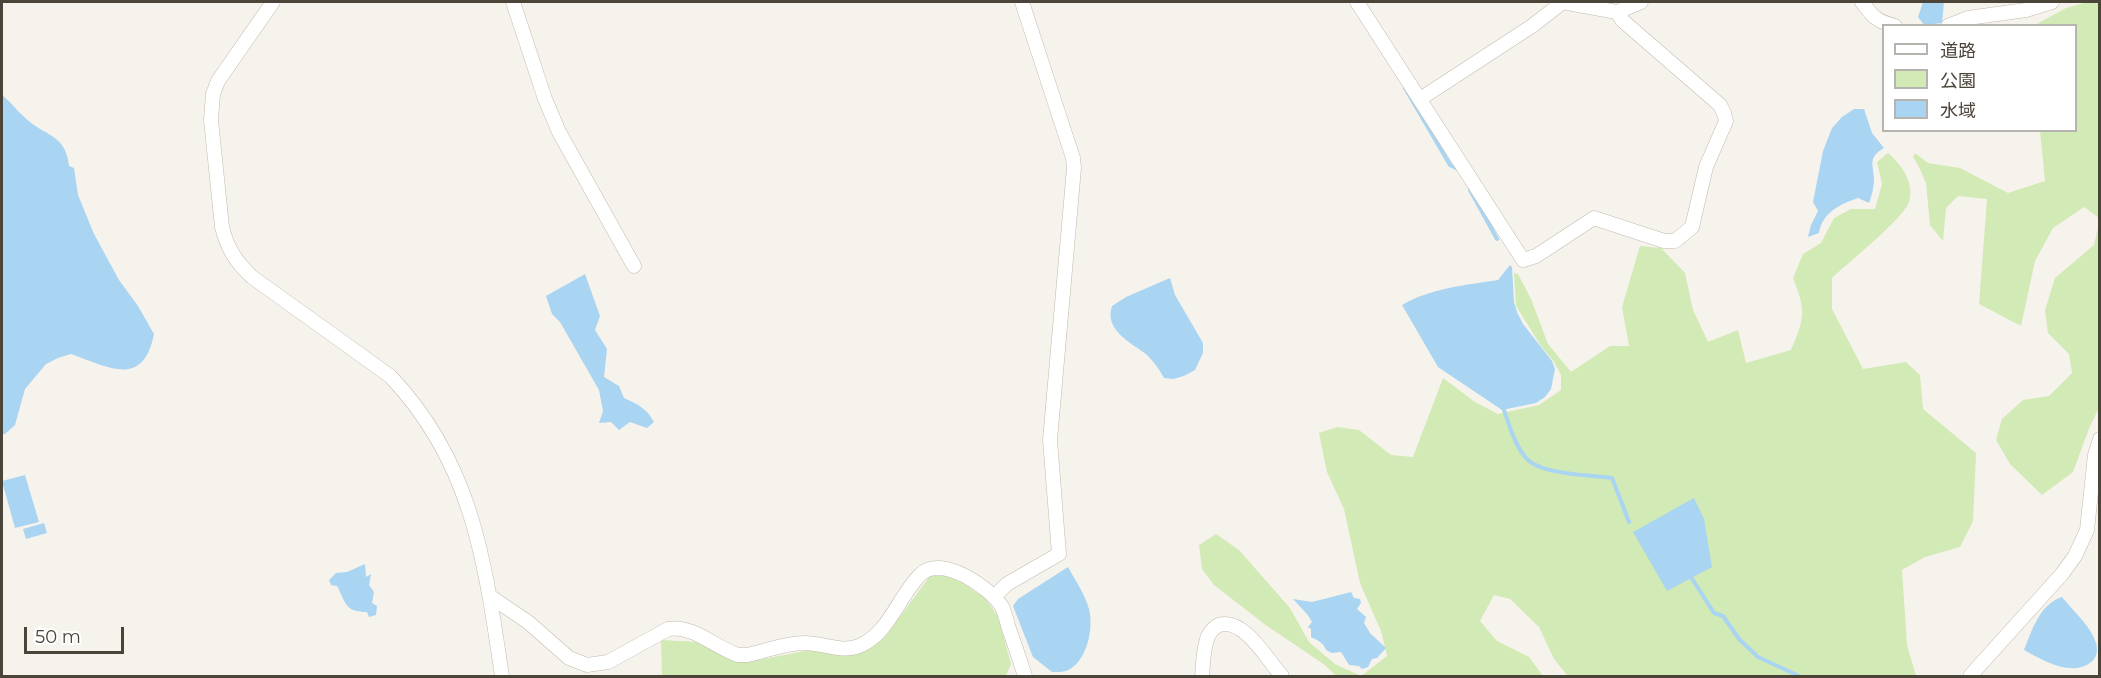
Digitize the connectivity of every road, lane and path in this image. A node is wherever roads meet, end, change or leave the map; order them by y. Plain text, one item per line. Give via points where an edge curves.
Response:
1 (273, 2) edge
2 (513, 2) edge
3 (1022, 2) edge
4 (1357, 2) edge
5 (1562, 2) edge
6 (1641, 2) edge
7 (1863, 2) edge
8 (2052, 2) edge
9 (1617, 12) junction
10 (1888, 24) edge
11 (1953, 24) edge
12 (1420, 99) junction
13 (634, 266) dead end
14 (2100, 439) edge
15 (491, 597) junction
16 (994, 597) junction
17 (502, 676) edge
18 (1025, 676) edge
19 (1202, 676) edge
20 (1282, 676) edge
21 (1970, 676) edge

1 - 15 street via 213,94 212,120 226,242 240,266 252,277 390,376 424,417 443,447 466,500
2 - 13 street via 559,132
3 - 16 street via 1074,168 1050,441 1059,554 1007,584
4 - 12 street
5 - 9 street
5 - 12 street
6 - 9 street
7 - 10 street via 1874,17
8 - 11 street
9 - 12 street via 1720,105 1724,113 1726,121 1706,167 1692,227 1676,241 1664,241 1594,218 1536,256 1523,260
14 - 21 street via 2088,530 2075,556
15 - 16 street via 528,622 569,658 587,665 608,662 668,629 679,628 738,655 805,643 858,647 878,633 921,573 933,568 948,568
15 - 17 street
16 - 18 street via 1002,607
19 - 20 street via 1209,633 1227,624 1248,636

